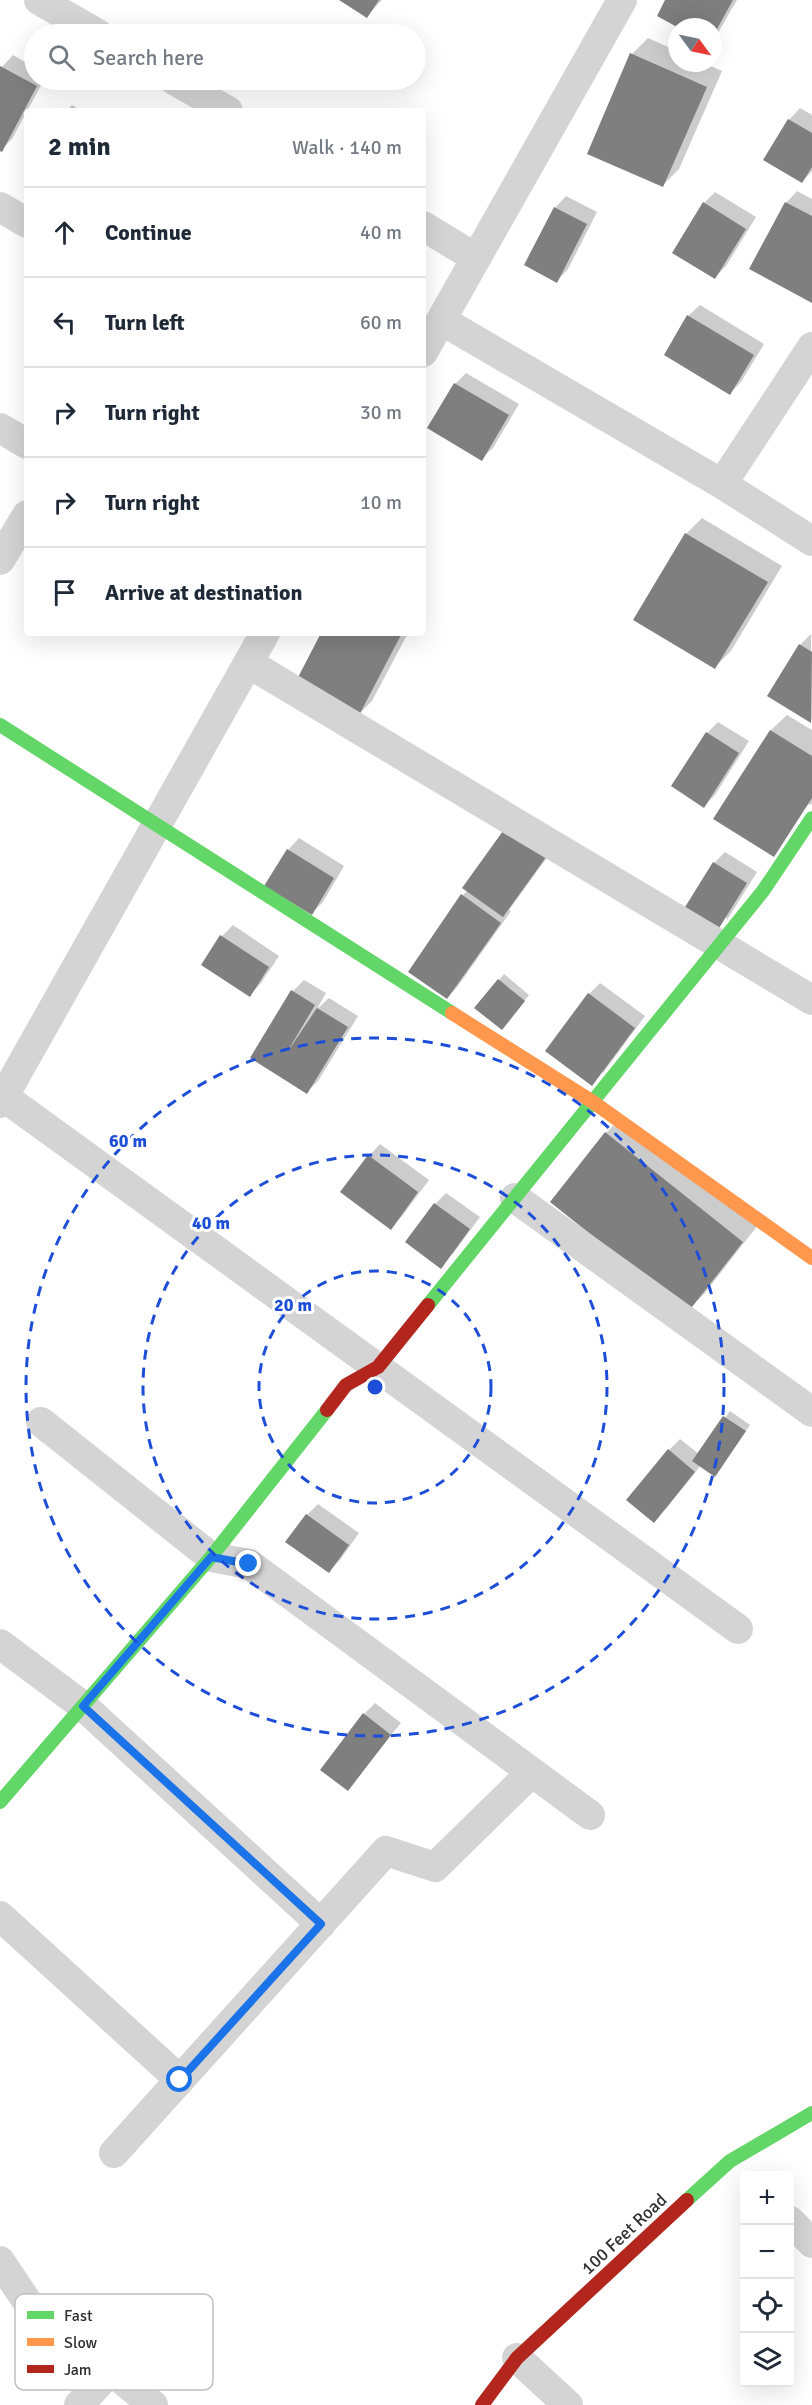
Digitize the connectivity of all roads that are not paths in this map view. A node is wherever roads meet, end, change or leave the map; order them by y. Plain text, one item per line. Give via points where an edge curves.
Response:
1 (39, 0) edge
2 (622, 0) edge
3 (81, 24) edge
4 (191, 90) edge
5 (223, 108) edge
6 (0, 207) edge
7 (24, 221) edge
8 (426, 228) edge
9 (477, 258) junction
10 (441, 320) junction
11 (426, 347) edge
12 (812, 347) edge
13 (0, 428) edge
14 (24, 442) edge
15 (722, 484) junction
16 (24, 520) edge
17 (812, 541) edge
18 (0, 560) edge
19 (263, 636) edge
20 (248, 663) junction
21 (0, 725) edge
22 (812, 818) edge
23 (157, 827) junction
24 (721, 945) junction
25 (812, 1000) edge
26 (2, 1100) edge
27 (593, 1102) junction
28 (515, 1198) junction
29 (812, 1258) edge
30 (378, 1367) junction
31 (812, 1413) edge
32 (41, 1422) dead end
33 (211, 1557) junction
34 (738, 1629) dead end
35 (0, 1644) edge
36 (83, 1706) junction
37 (531, 1773) junction
38 (0, 1802) edge
39 (590, 1815) dead end
40 (0, 1916) edge
41 (321, 1924) junction
42 (180, 2080) junction
43 (812, 2114) edge
44 (114, 2153) dead end
45 (737, 2168) edge
46 (793, 2225) edge
47 (812, 2243) edge
48 (0, 2261) edge
49 (22, 2294) edge
50 (517, 2358) junction
51 (93, 2390) edge
52 (135, 2390) edge
53 (79, 2405) edge
54 (153, 2405) edge
55 (482, 2405) edge
56 (568, 2405) edge

1 - 3 street
2 - 9 street
4 - 5 street
6 - 7 street
8 - 9 street
9 - 10 street
10 - 11 street
10 - 15 street
12 - 15 street
13 - 14 street
15 - 17 street
16 - 18 street
19 - 20 street
20 - 23 street
20 - 24 street
21 - 23 street
22 - 24 street
23 - 26 street
23 - 27 street
24 - 25 street
24 - 27 street
26 - 30 street
27 - 28 street
27 - 29 street
28 - 30 street
28 - 31 street
30 - 33 street via 346,1385
30 - 34 street
32 - 33 street
33 - 36 street
33 - 37 street via 249,1564
35 - 36 street
36 - 38 street
36 - 41 street
37 - 39 street
37 - 41 street via 435,1867 386,1851
40 - 42 street
41 - 42 street
42 - 44 street
43 - 45 street, 100 Feet Road
45 - 50 street, 100 Feet Road
46 - 47 street
48 - 49 street
50 - 55 street, 100 Feet Road
50 - 56 street
51 - 53 street
52 - 54 street

